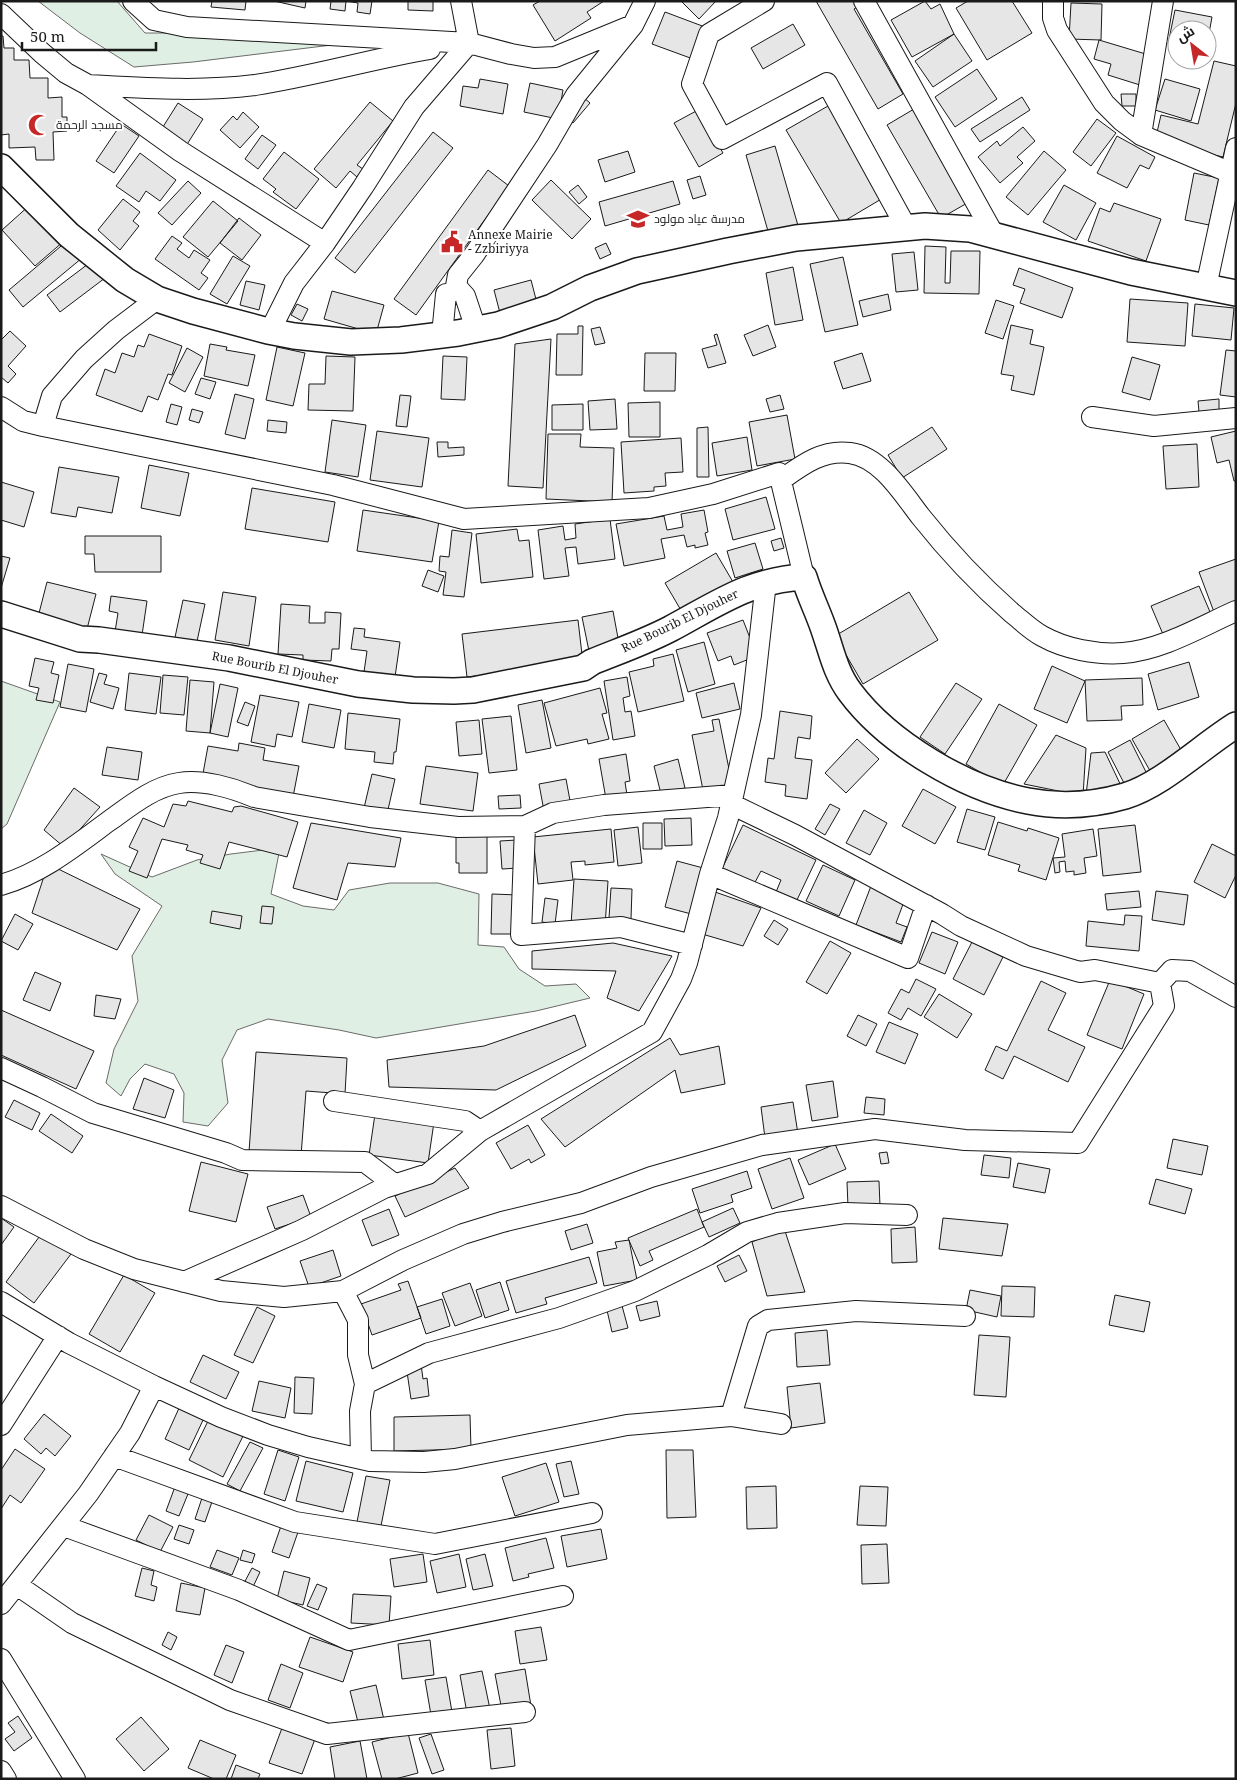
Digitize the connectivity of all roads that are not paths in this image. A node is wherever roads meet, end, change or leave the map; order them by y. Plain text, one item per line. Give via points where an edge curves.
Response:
1 (133, 1) edge
2 (461, 1) edge
3 (645, 1) edge
4 (764, 1) edge
5 (864, 1) edge
6 (1053, 1) edge
7 (1164, 1) edge
8 (1, 14) edge
9 (633, 25) junction
10 (469, 43) junction
11 (88, 85) junction
12 (1141, 135) junction
13 (1236, 148) edge
14 (1, 167) edge
15 (1230, 173) junction
16 (906, 227) junction
17 (994, 235) junction
18 (325, 243) junction
19 (1206, 287) junction
20 (1236, 293) edge
21 (446, 294) dead end
22 (157, 299) junction
23 (476, 329) junction
24 (270, 331) junction
25 (442, 335) junction
26 (1, 407) edge
27 (1092, 417) dead end
28 (1236, 418) edge
29 (43, 426) junction
30 (781, 480) junction
31 (804, 577) junction
32 (766, 582) junction
33 (1236, 611) edge
34 (1, 614) edge
35 (1236, 725) edge
36 (732, 800) junction
37 (525, 826) junction
38 (710, 874) junction
39 (1, 885) edge
40 (926, 905) junction
41 (692, 946) junction
42 (1160, 983) junction
43 (1236, 997) edge
44 (1, 1068) edge
45 (334, 1101) dead end
46 (480, 1131) junction
47 (394, 1184) junction
48 (1, 1206) edge
49 (907, 1215) dead end
50 (184, 1282) junction
51 (343, 1291) junction
52 (1, 1302) edge
53 (965, 1316) dead end
54 (58, 1336) junction
55 (364, 1384) junction
56 (154, 1386) junction
57 (731, 1416) junction
58 (781, 1424) dead end
59 (1, 1425) edge
60 (114, 1456) junction
61 (361, 1459) junction
62 (592, 1513) dead end
63 (64, 1526) junction
64 (17, 1585) junction
65 (563, 1596) dead end
66 (1, 1604) edge
67 (1, 1658) edge
68 (525, 1712) dead end
69 (1, 1771) edge
70 (6, 1779) edge
71 (75, 1779) edge

1 - 10 street via 154,20 187,27
2 - 10 street
3 - 9 street
4 - 16 street via 709,34 692,84 722,140 827,83
5 - 17 street
6 - 12 street via 1052,18 1057,30 1104,103
7 - 12 street
8 - 11 street via 66,73
9 - 10 street via 555,57 534,58
9 - 23 street via 576,95 547,145 458,275 456,286 465,296
10 - 11 street via 387,56 340,69 254,85 212,89
10 - 18 street via 414,107
11 - 18 street via 180,151
12 - 15 street
13 - 15 street
14 - 22 main road via 69,235 124,280
15 - 19 street
16 - 17 main road via 970,229
16 - 23 main road via 796,238 637,271 590,288 552,307
17 - 19 main road via 1131,272
18 - 24 street via 294,283
19 - 20 main road
21 - 25 street
22 - 24 main road
22 - 29 street via 84,359 52,396
23 - 25 main road
24 - 25 main road via 351,342
26 - 29 street via 23,421
27 - 28 street via 1154,426
29 - 30 street via 332,485 464,519 649,508 713,494 779,473
30 - 31 street
30 - 33 street via 828,453 850,453 869,460 894,483 955,557 999,602 1042,636 1065,645 1101,652 1132,652 1173,639
31 - 32 main road, Rue Bourib El Djouher
31 - 35 main road via 833,661 860,704 904,745 958,777 994,790 1028,801 1082,804 1127,796 1148,786
32 - 34 main road, Rue Bourib El Djouher via 736,593 669,629 583,668 454,691 382,688 228,658 80,639
32 - 36 street via 752,714
36 - 37 street via 604,805 553,813
36 - 38 street
36 - 40 street
37 - 39 street via 458,827 398,821 254,797 215,785 180,782 131,805 48,864
37 - 41 street via 521,935 621,927
38 - 40 street via 908,958
38 - 41 street
40 - 42 street via 961,926 1026,956 1080,972 1095,970
41 - 46 street via 681,979 652,1032
42 - 43 street via 1172,970 1190,971
42 - 51 street via 1164,1006 1078,1143 965,1140 875,1129 762,1145 651,1177 581,1203 463,1234
44 - 47 street via 93,1113 242,1160 365,1162
45 - 46 street via 465,1121
46 - 47 street via 428,1174
47 - 50 street via 302,1230
48 - 50 street via 84,1249 134,1269
49 - 55 street via 845,1213 778,1223 746,1232 635,1291 559,1318 429,1352
50 - 51 street via 284,1297
51 - 55 street via 358,1320 358,1356
52 - 54 street
53 - 57 street via 856,1311 768,1320 758,1326
54 - 56 street
54 - 59 street
55 - 61 street via 360,1411
56 - 60 street
56 - 61 street via 268,1435
57 - 58 street
57 - 61 street via 628,1425 455,1459 408,1462
60 - 62 street via 295,1522 435,1544
60 - 63 street
63 - 64 street
63 - 65 street via 240,1590 349,1640
64 - 66 street
64 - 68 street via 72,1623 230,1700 327,1734
67 - 71 street
69 - 70 street

